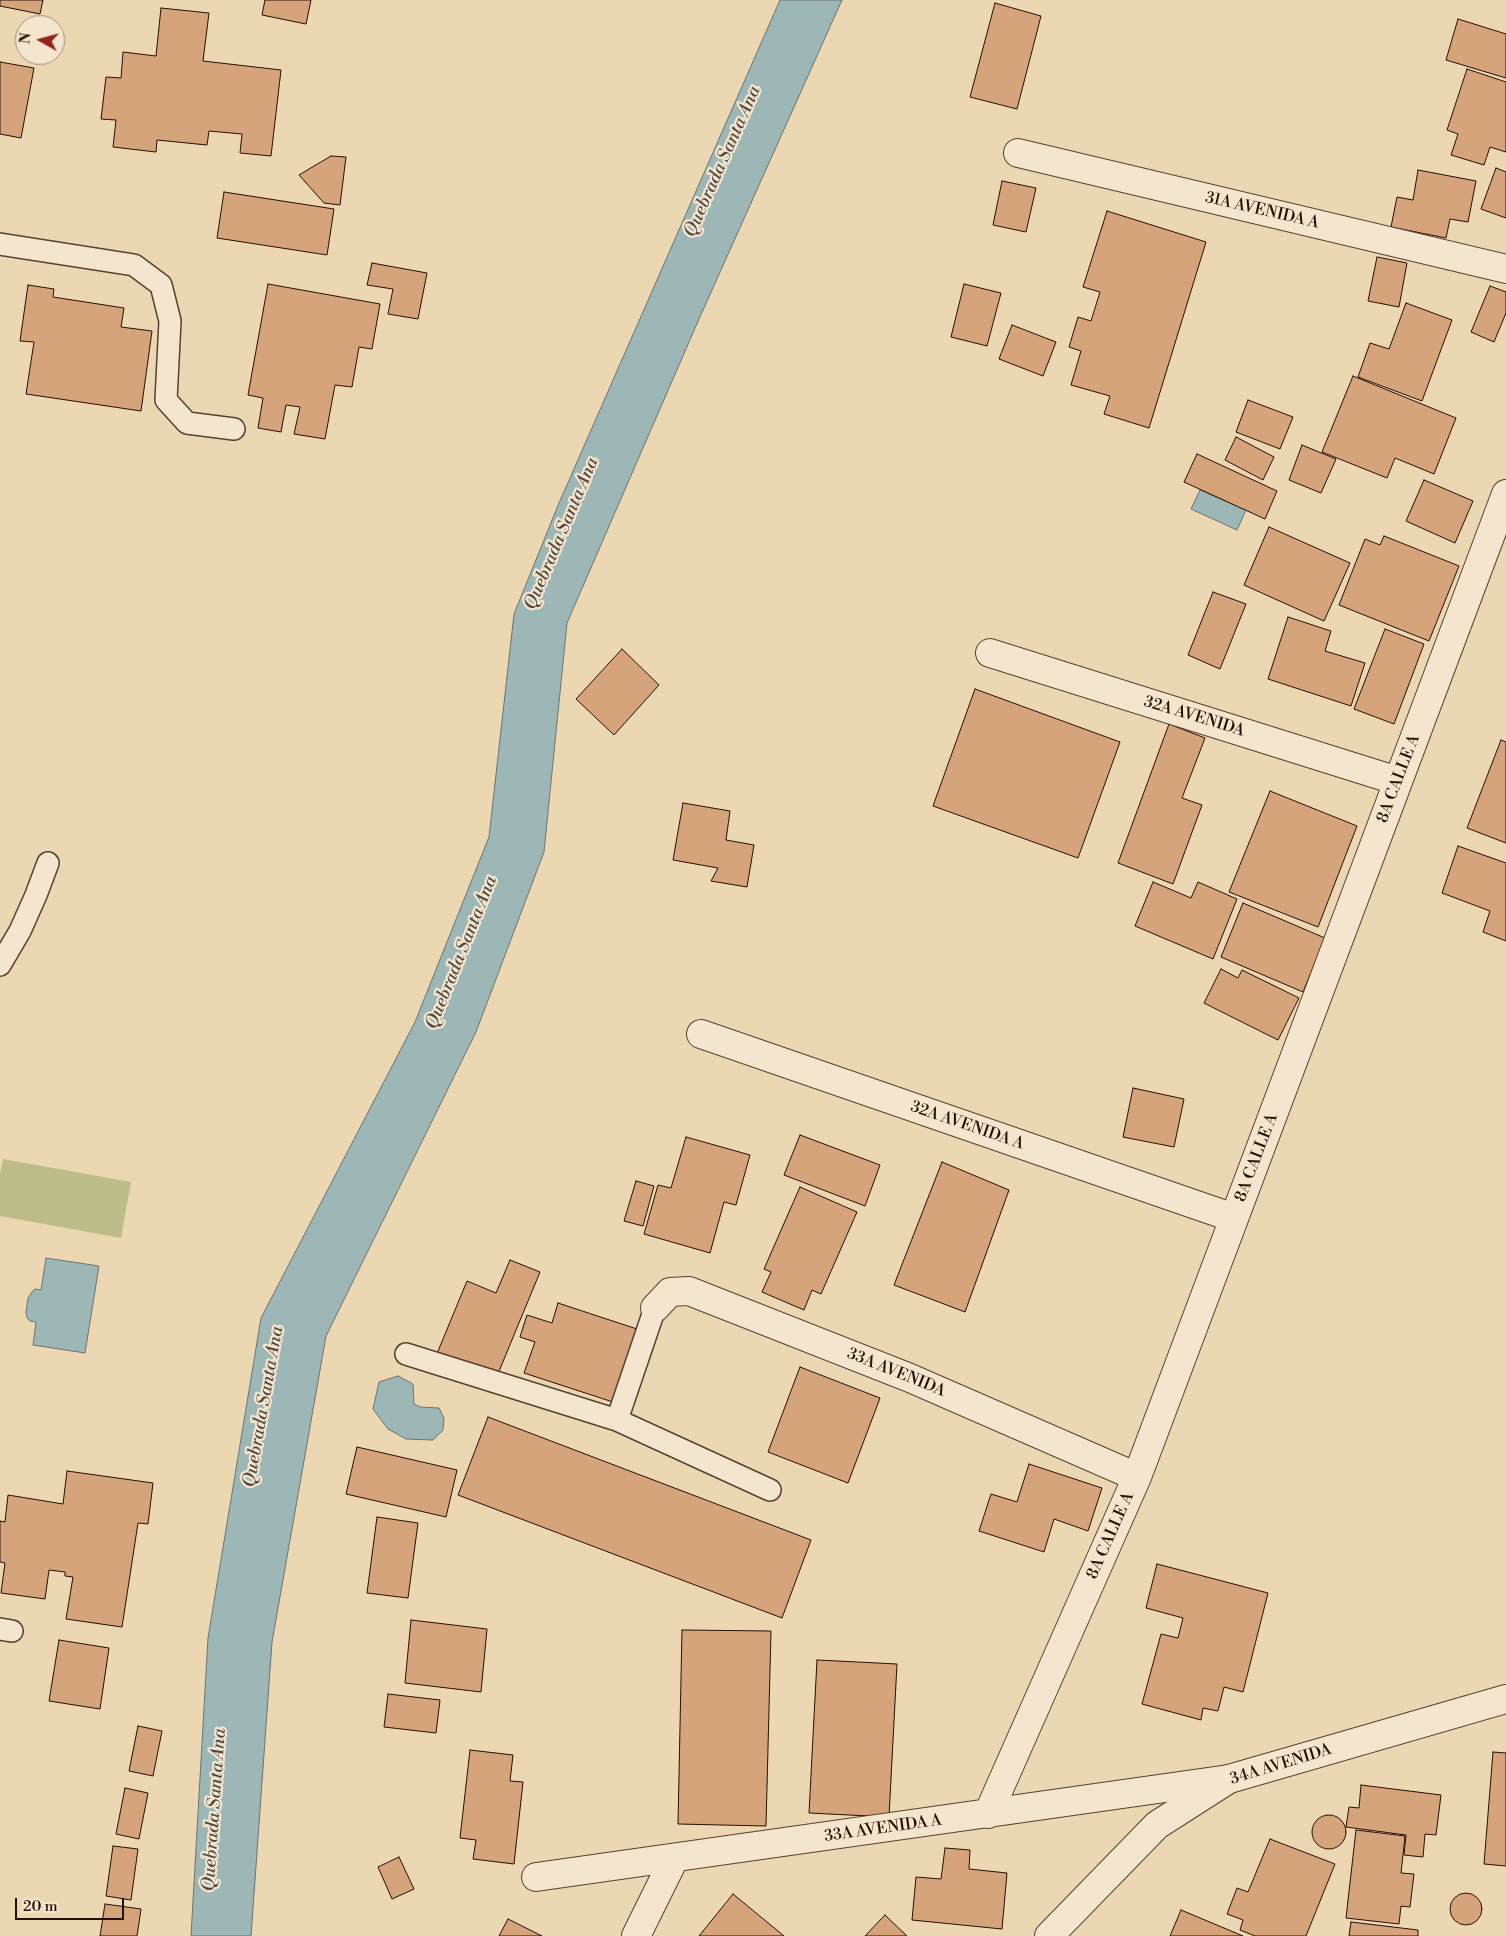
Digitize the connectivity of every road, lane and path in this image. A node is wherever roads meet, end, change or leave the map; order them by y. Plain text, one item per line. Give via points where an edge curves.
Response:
1 (1018, 153) dead end
2 (0, 244) edge
3 (1506, 269) edge
4 (234, 429) dead end
5 (1506, 494) edge
6 (990, 653) dead end
7 (1398, 781) junction
8 (48, 863) dead end
9 (0, 965) edge
10 (700, 1034) dead end
11 (1234, 1218) junction
12 (655, 1308) joint
13 (406, 1354) dead end
14 (617, 1420) junction
15 (1137, 1477) junction
16 (770, 1490) dead end
17 (1506, 1699) edge
18 (1229, 1779) junction
19 (988, 1814) junction
20 (674, 1859) junction
21 (536, 1877) dead end
22 (1058, 1933) edge
23 (636, 1936) edge

1 - 3 street, 31A AVENIDA A
2 - 4 lane via 134,265 161,285 170,321 166,400 187,423
5 - 7 street, 8A CALLE A
6 - 7 street, 32A AVENIDA
7 - 11 street, 8A CALLE A
8 - 9 lane via 20,931
10 - 11 street, 32A AVENIDA A
11 - 15 street, 8A CALLE A
12 - 14 lane
12 - 15 street, 33A AVENIDA via 670,1292 689,1291 910,1378
13 - 14 lane
14 - 16 lane
15 - 19 street, 8A CALLE A
17 - 18 street, 34A AVENIDA
18 - 19 street, 33A AVENIDA A
18 - 22 street, 34A AVENIDA via 1157,1825
19 - 20 street, 33A AVENIDA A
20 - 21 street, 33A AVENIDA A
20 - 23 street

